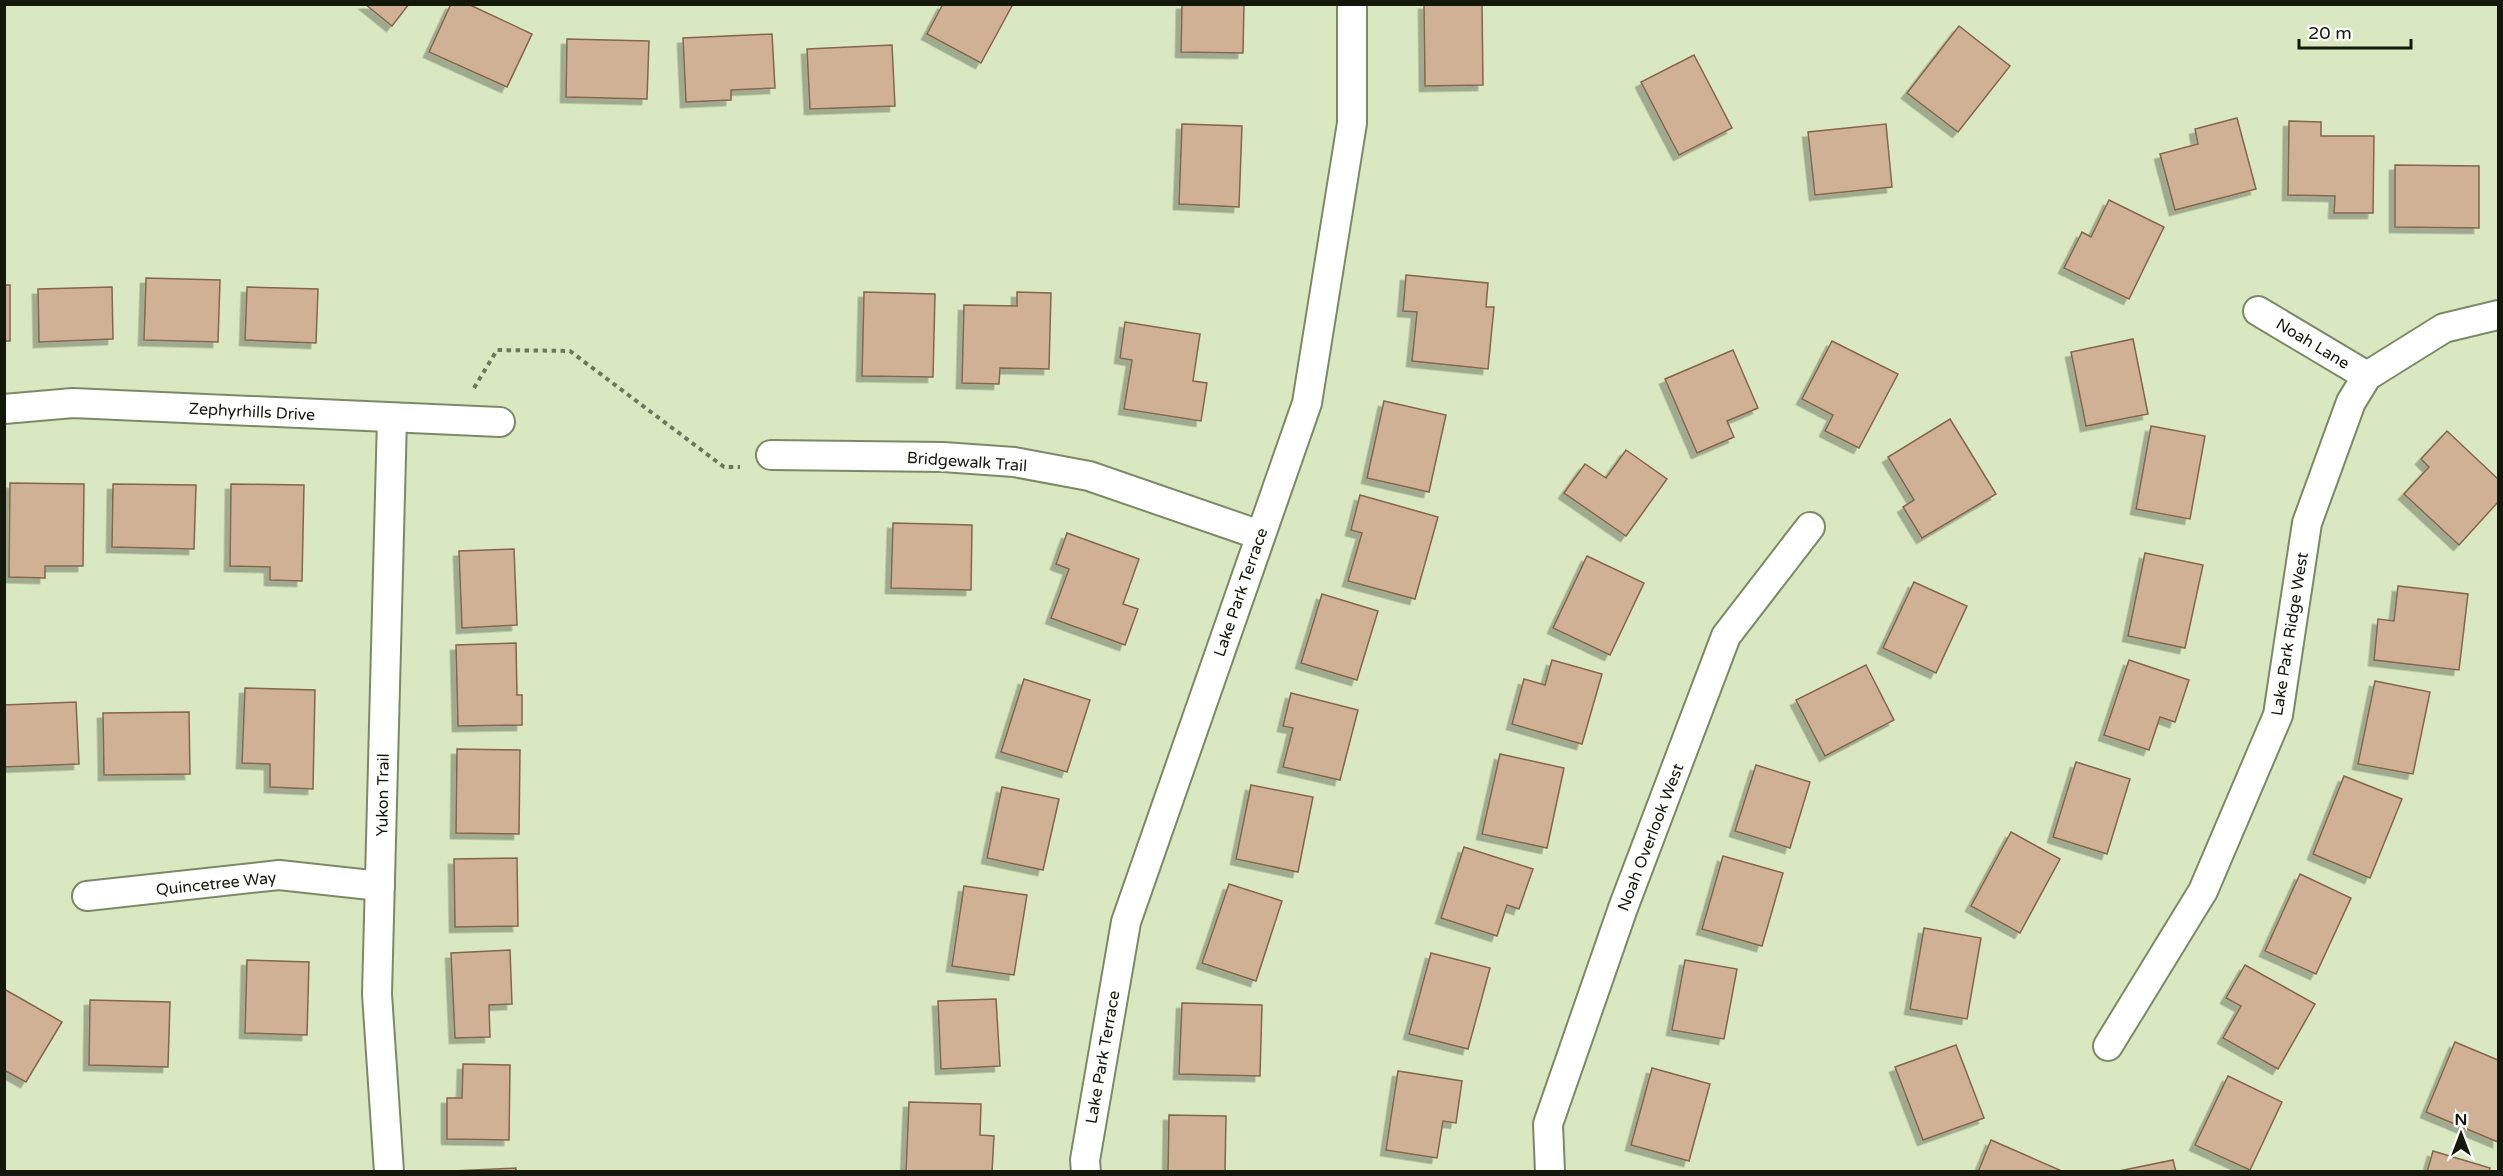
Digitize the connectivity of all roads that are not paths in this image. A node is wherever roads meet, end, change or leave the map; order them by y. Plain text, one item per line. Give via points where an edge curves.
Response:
1 (1352, 4) edge
2 (2258, 311) dead end
3 (2499, 315) edge
4 (2367, 376) junction
5 (4, 409) edge
6 (392, 418) junction
7 (500, 422) dead end
8 (771, 455) road end
9 (1810, 527) dead end
10 (1260, 535) junction
11 (380, 886) junction
12 (87, 896) dead end
13 (2108, 1046) dead end
14 (388, 1172) edge
15 (1086, 1172) edge
16 (1550, 1172) edge

1 - 10 street, Lake Park Terrace via 1352,123 1307,403
2 - 4 street, Noah Lane
3 - 4 street, Lake Park Ridge West via 2444,328
4 - 13 street, Lake Park Ridge West via 2351,402 2307,523 2278,715 2203,891
5 - 6 street, Zephyrhills Drive via 73,403
6 - 7 street, Zephyrhills Drive
6 - 11 street, Yukon Trail
8 - 10 street, Bridgewalk Trail via 1014,462 1089,476
9 - 16 street, Noah Overlook West via 1726,636 1623,908 1548,1124
10 - 15 street, Lake Park Terrace via 1126,922
11 - 12 street, Quincetree Way via 279,875
11 - 14 street, Yukon Trail via 378,994

